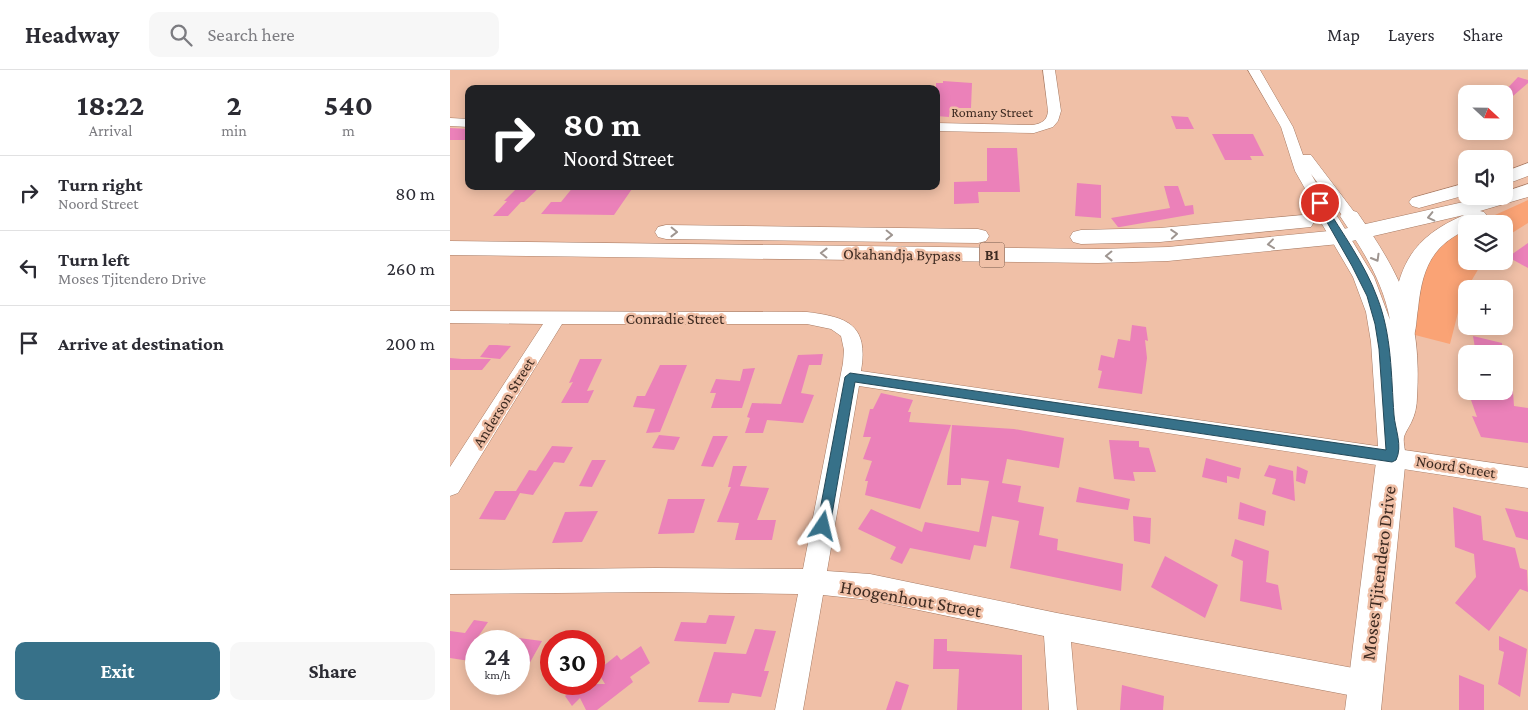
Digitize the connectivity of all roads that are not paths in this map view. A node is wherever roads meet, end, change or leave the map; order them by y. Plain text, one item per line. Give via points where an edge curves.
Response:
1 (1049, 70) edge
2 (1254, 70) edge
3 (450, 122) edge
4 (465, 123) edge
5 (940, 127) edge
6 (1294, 143) junction
7 (1528, 169) edge
8 (1513, 175) edge
9 (1527, 190) edge
10 (1458, 191) edge
11 (1345, 226) junction
12 (450, 229) edge
13 (450, 248) edge
14 (450, 318) edge
15 (556, 318) junction
16 (1404, 333) junction
17 (850, 377) junction
18 (1392, 446) junction
19 (1528, 478) edge
20 (450, 486) edge
21 (450, 582) edge
22 (813, 582) junction
23 (1057, 626) junction
24 (1364, 697) edge
25 (789, 710) edge
26 (1063, 710) edge

1 - 5 street, Romany Street via 1056,114 1047,125 1034,129
2 - 6 street, Moses Tjitendero Drive
3 - 4 street
6 - 11 street, Moses Tjitendero Drive
6 - 11 street, Moses Tjitendero Drive via 1302,171
7 - 8 highway
9 -> 11 highway, Okahandja Bypass / B1 via 1493,202
9 - 16 highway via 1484,214 1456,225 1433,241 1409,280
10 - 11 highway, Okahandja Bypass / B1
12 -> 11 highway, Okahandja Bypass / B1 via 1092,237
11 -> 13 highway, Okahandja Bypass / B1 via 1168,254 1098,256
11 -> 16 main road, Moses Tjitendero Drive via 1394,293
11 - 18 main road, Moses Tjitendero Drive via 1380,324
14 - 15 street, Conradie Street
15 - 17 street, Conradie Street via 823,320 847,329 852,336 854,347
15 - 20 street, Anderson Street
16 - 18 main road, Moses Tjitendero Drive via 1403,409
17 - 18 street, Noord Street
17 - 22 street
18 - 19 street, Noord Street
18 - 24 main road, Moses Tjitendero Drive
21 - 22 street, Hoogenhout Street
22 - 23 street, Hoogenhout Street via 870,587
22 - 25 street
23 - 24 street, Hoogenhout Street
23 - 26 street

